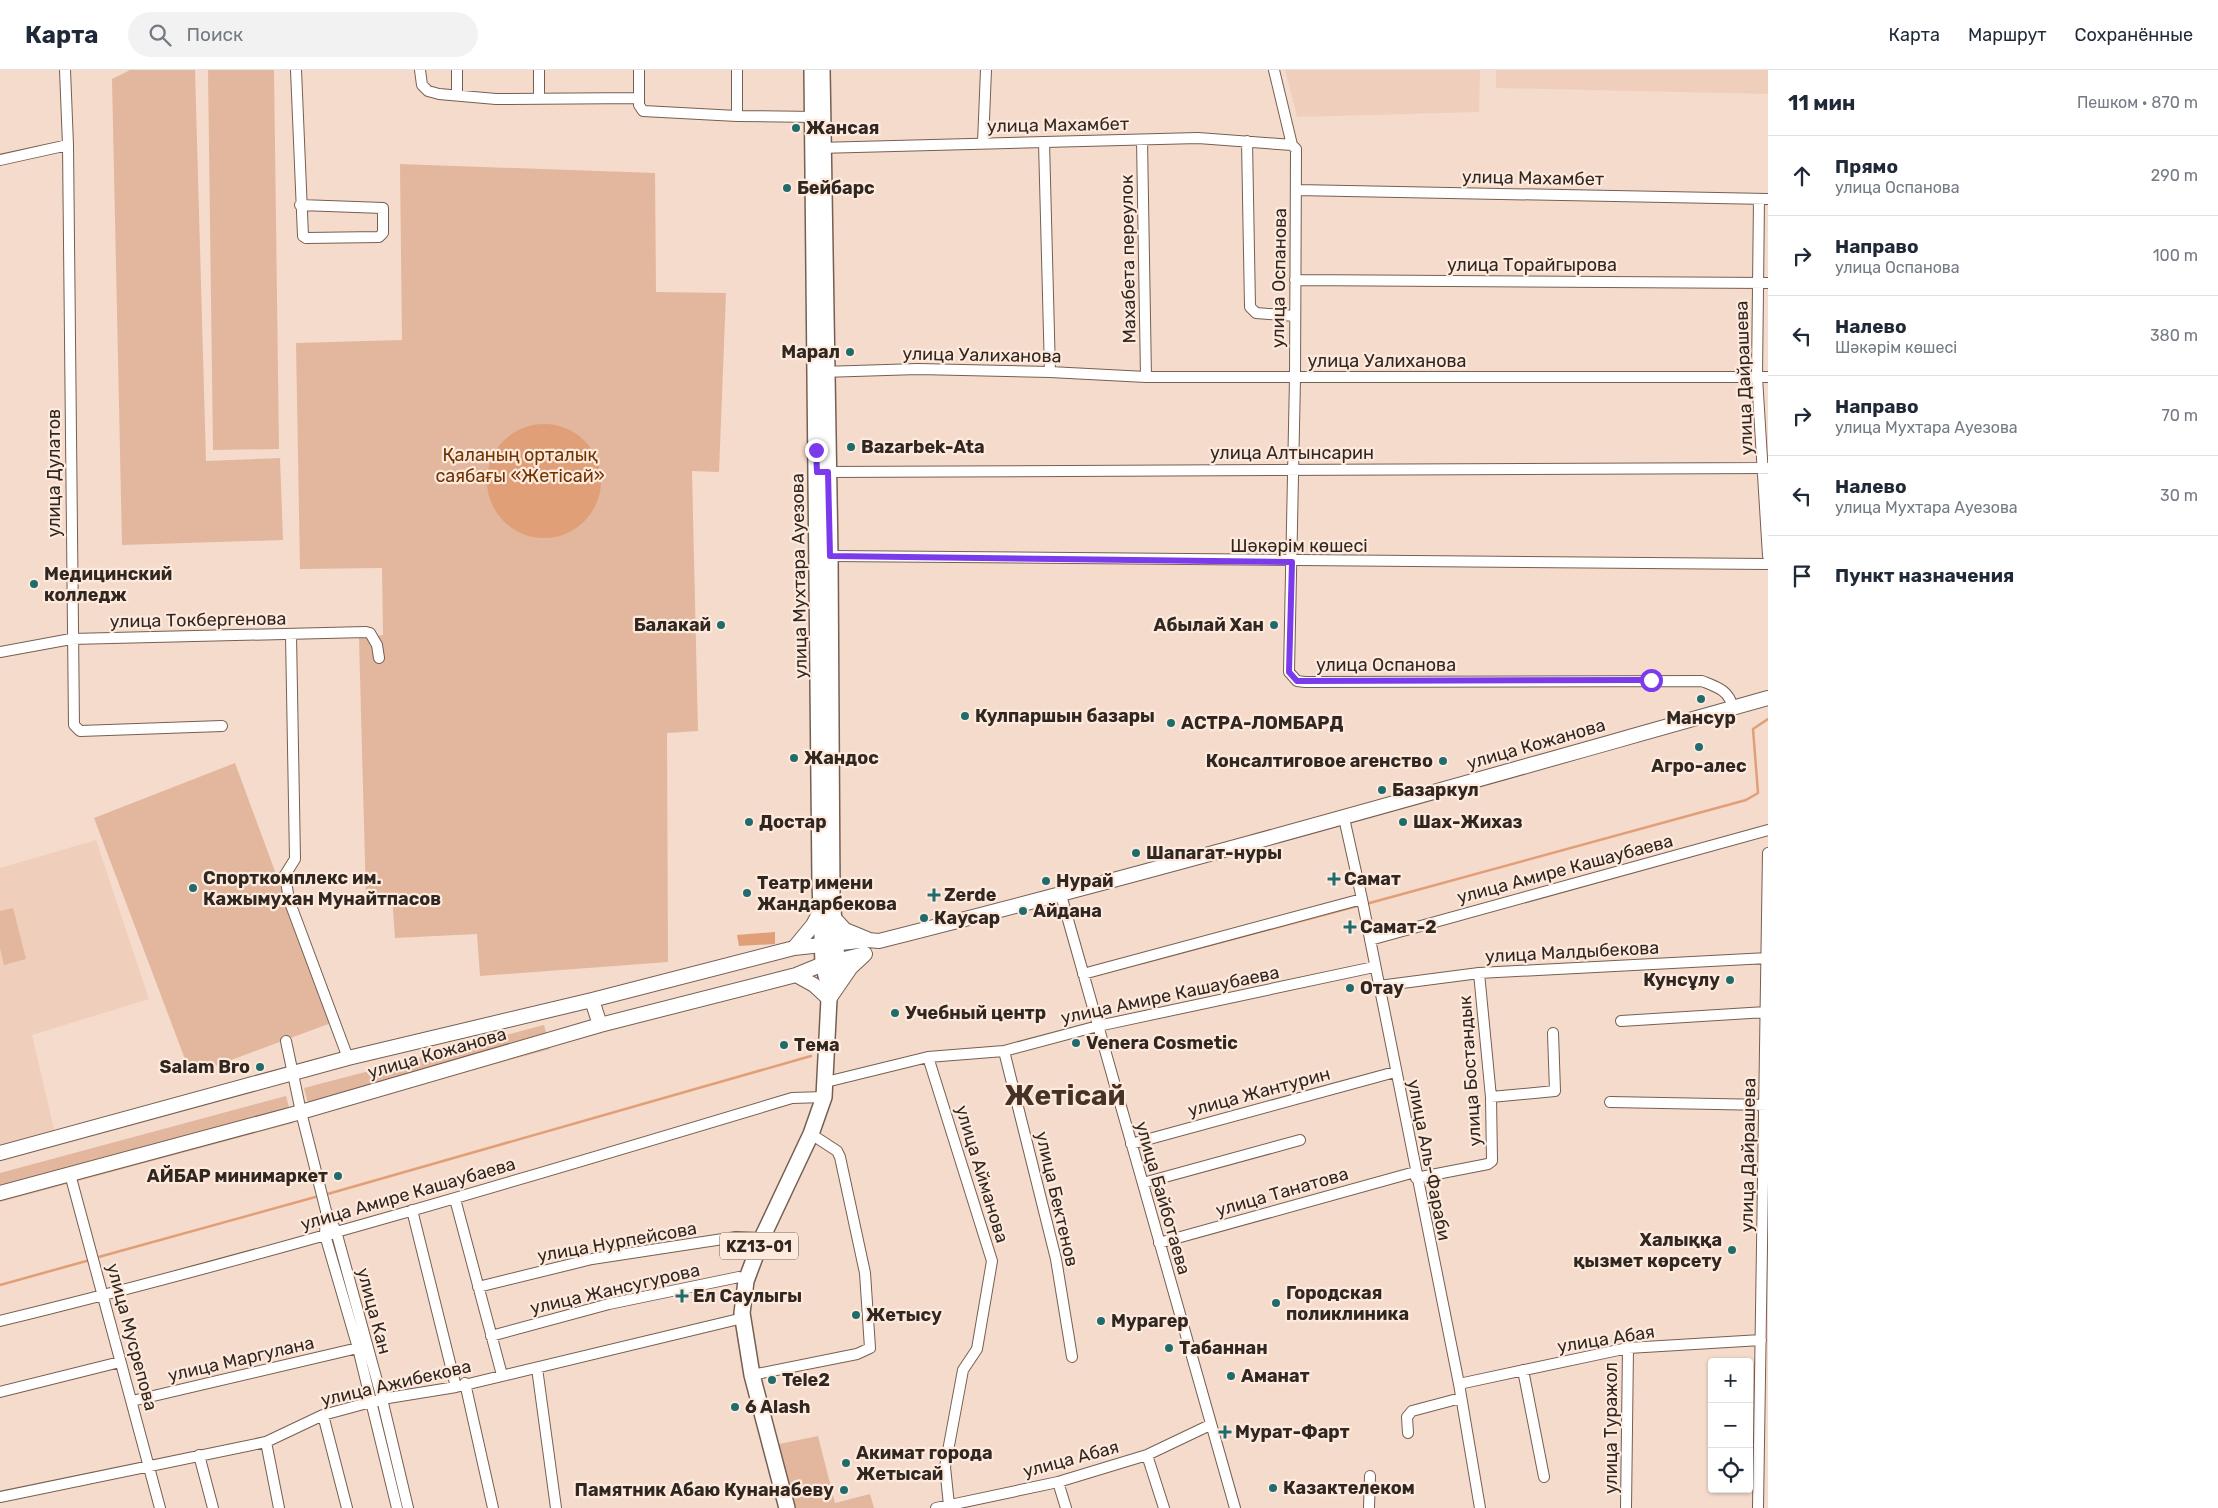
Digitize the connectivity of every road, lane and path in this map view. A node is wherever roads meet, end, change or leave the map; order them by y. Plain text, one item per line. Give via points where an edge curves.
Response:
1 (65, 70) edge
2 (296, 70) edge
3 (420, 70) edge
4 (457, 70) edge
5 (539, 70) edge
6 (639, 70) edge
7 (737, 70) edge
8 (812, 70) edge
9 (822, 70) edge
10 (986, 70) edge
11 (1274, 70) edge
12 (457, 95) junction
13 (539, 97) junction
14 (639, 98) junction
15 (737, 116) junction
16 (818, 117) junction
17 (1142, 140) junction
18 (1247, 141) junction
19 (1044, 142) junction
20 (68, 144) junction
21 (983, 144) junction
22 (1292, 144) junction
23 (819, 148) junction
24 (0, 160) edge
25 (1296, 190) junction
26 (1763, 199) edge
27 (300, 205) junction
28 (1295, 280) junction
29 (1757, 283) junction
30 (1768, 283) edge
31 (1295, 316) junction
32 (820, 372) junction
33 (1050, 372) junction
34 (1146, 377) junction
35 (1763, 377) edge
36 (1295, 378) junction
37 (1766, 468) edge
38 (1293, 470) junction
39 (822, 472) junction
40 (830, 556) junction
41 (1768, 556) edge
42 (1292, 562) junction
43 (1768, 564) edge
44 (291, 635) junction
45 (72, 639) junction
46 (0, 652) edge
47 (379, 658) dead end
48 (1768, 698) edge
49 (1733, 708) junction
50 (222, 726) dead end
51 (1344, 818) junction
52 (1768, 830) edge
53 (1768, 853) edge
54 (1768, 883) edge
55 (1061, 895) junction
56 (1362, 899) junction
57 (828, 912) junction
58 (874, 940) junction
59 (1370, 940) junction
60 (830, 945) junction
61 (794, 948) junction
62 (865, 954) junction
63 (1768, 958) edge
64 (830, 962) junction
65 (1374, 967) junction
66 (1479, 973) junction
67 (1083, 974) junction
68 (796, 975) junction
69 (1379, 986) junction
70 (830, 995) junction
71 (592, 1000) junction
72 (1767, 1019) edge
73 (1621, 1021) dead end
74 (600, 1025) junction
75 (1098, 1026) junction
76 (1553, 1033) dead end
77 (286, 1041) dead end
78 (1004, 1051) junction
79 (928, 1057) junction
80 (348, 1058) junction
81 (1395, 1072) junction
82 (292, 1074) junction
83 (825, 1090) junction
84 (1491, 1097) junction
85 (1610, 1102) dead end
86 (1767, 1105) edge
87 (300, 1112) junction
88 (811, 1134) junction
89 (1300, 1140) dead end
90 (1130, 1144) junction
91 (0, 1153) edge
92 (1488, 1164) joint
93 (70, 1174) junction
94 (1415, 1175) junction
95 (1143, 1184) junction
96 (0, 1192) edge
97 (455, 1199) junction
98 (1766, 1201) edge
99 (412, 1210) junction
100 (326, 1211) junction
101 (336, 1231) junction
102 (325, 1235) junction
103 (762, 1238) junction
104 (1159, 1243) junction
105 (746, 1281) junction
106 (478, 1287) junction
107 (105, 1296) junction
108 (1764, 1312) edge
109 (743, 1318) junction
110 (0, 1321) edge
111 (491, 1336) junction
112 (1760, 1340) junction
113 (358, 1348) junction
114 (1628, 1348) junction
115 (1072, 1357) dead end
116 (120, 1362) junction
117 (537, 1368) junction
118 (1523, 1370) junction
119 (502, 1375) junction
120 (752, 1375) junction
121 (1458, 1384) junction
122 (461, 1385) junction
123 (0, 1392) edge
124 (1461, 1398) junction
125 (382, 1399) junction
126 (132, 1401) junction
127 (1763, 1402) edge
128 (370, 1404) junction
129 (323, 1415) junction
130 (1210, 1425) junction
131 (1408, 1433) dead end
132 (266, 1442) junction
133 (199, 1455) junction
134 (1147, 1455) junction
135 (151, 1466) junction
136 (1370, 1476) dead end
137 (1544, 1477) dead end
138 (1058, 1482) junction
139 (0, 1497) edge
140 (949, 1505) junction
141 (968, 1505) edge
142 (160, 1508) edge
143 (213, 1508) edge
144 (279, 1508) edge
145 (347, 1508) edge
146 (396, 1508) edge
147 (408, 1508) edge
148 (493, 1508) edge
149 (556, 1508) edge
150 (787, 1508) edge
151 (936, 1508) edge
152 (1066, 1508) edge
153 (1164, 1508) edge
154 (1235, 1508) edge
155 (1369, 1508) edge
156 (1480, 1508) edge
157 (1626, 1508) edge
158 (1758, 1508) edge

1 - 20 street, улица Дулатов
2 - 27 street
3 - 12 street via 420,83 428,91
4 - 12 street
5 - 13 street
6 - 14 street
7 - 15 street
8 - 16 main road, улица Мухтара Ауезова / KZ13-01
9 - 16 main road, улица Мухтара Ауезова / KZ13-01
10 - 21 street
11 - 22 street, улица Оспанова
12 - 13 street via 496,99
13 - 14 street
14 - 15 street via 643,111
15 - 16 street
16 - 23 main road, улица Мухтара Ауезова / KZ13-01
17 - 18 street, улица Махамбет via 1198,138
17 - 19 street, улица Махамбет
17 - 34 street, Махабета переулок
18 - 22 street, улица Махамбет
18 - 31 street via 1250,307 1256,313
19 - 21 street, улица Махамбет
19 - 33 street
20 - 24 street
20 - 45 street, улица Дулатов
21 - 23 street, улица Махамбет
22 - 25 street, улица Оспанова via 1296,149
23 - 32 main road, улица Мухтара Ауезова / KZ13-01
25 - 26 street, улица Махамбет
25 - 28 street, улица Оспанова
26 - 29 street, улица Дайрашева
27 - 27 street via 383,208 383,233 379,237 306,238 301,232
28 - 29 street, улица Торайгырова
28 - 31 street, улица Оспанова
29 - 30 street, улица Торайгырова
29 - 35 street, улица Дайрашева
31 - 36 street, улица Оспанова
32 - 33 street, улица Уалиханова via 918,368
32 - 39 main road, улица Мухтара Ауезова / KZ13-01
33 - 34 street, улица Уалиханова
34 - 36 street, улица Уалиханова
35 - 36 street, улица Уалиханова
35 - 37 street, улица Дайрашева
36 - 38 street, улица Оспанова
37 - 38 street, улица Алтынсарин
37 - 41 street, улица Дайрашева
38 - 39 street, улица Алтынсарин
38 - 42 street, улица Оспанова
39 - 40 main road, улица Мухтара Ауезова / KZ13-01
39 - 57 main road, улица Мухтара Ауезова / KZ13-01
40 - 42 street, Шәкәрім көшесі
40 - 57 main road, улица Мухтара Ауезова / KZ13-01
42 - 43 street, Шәкәрім көшесі
42 - 49 street, улица Оспанова via 1289,672 1297,681 1702,681 1721,688 1730,696
44 - 45 street, улица Токбергенова
44 - 47 street, улица Токбергенова via 370,633 377,645
44 - 80 street via 295,859 285,875 289,900
45 - 46 street, улица Токбергенова
45 - 50 street, улица Дулатов via 76,729
48 - 49 street, улица Кожанова
49 - 51 street, улица Кожанова
51 - 55 street, улица Кожанова
51 - 56 street, улица Аль-Фараби
52 - 59 street, улица Амире Кашаубаева
53 - 54 street, улица Дайрашева
54 - 63 street, улица Дайрашева
55 - 58 street, улица Кожанова
55 - 67 street, улица Байботаева
56 - 59 street, улица Аль-Фараби
56 - 67 street
57 - 58 street via 845,930
57 - 60 main road, улица Мухтара Ауезова / KZ13-01
57 - 61 street
58 - 60 street, улица Кожанова
58 - 62 street, улица Кожанова
59 - 65 street, улица Аль-Фараби
60 - 61 street, улица Кожанова
60 - 64 main road, улица Мухтара Ауезова / KZ13-01
61 - 71 street, улица Кожанова
62 - 64 street, улица Кожанова
62 - 70 street
63 - 66 street, улица Малдыбекова
63 - 72 street, улица Дайрашева
64 - 68 street, улица Кожанова
64 - 70 main road, улица Мухтара Ауезова / KZ13-01
65 - 69 street, улица Аль-Фараби
65 - 75 street, улица Амире Кашаубаева
66 - 69 street, улица Малдыбекова
66 - 84 street, улица Бостандык
67 - 75 street, улица Байботаева
68 - 70 street
68 - 74 street, улица Кожанова
69 - 81 street, улица Аль-Фараби
70 - 83 main road, улица Мухтара Ауезова / KZ13-01
71 - 74 street
71 - 80 street, улица Кожанова
72 - 73 street
72 - 86 street, улица Дайрашева
74 - 87 street, улица Кожанова
75 - 78 street, улица Амире Кашаубаева
75 - 90 street, улица Байботаева
76 - 84 street via 1555,1091
77 - 82 street, улица Кан
78 - 79 street, улица Амире Кашаубаева
78 - 115 street, улица Бектенов via 1056,1259
79 - 83 street, улица Амире Кашаубаева
79 - 140 street, улица Айманова via 992,1261 977,1349 963,1370 948,1449
80 - 82 street, улица Кожанова
81 - 90 street, улица Жантурин
81 - 94 street, улица Аль-Фараби
82 - 87 street, улица Кан
82 - 91 street, улица Кожанова
83 - 88 main road, улица Мухтара Ауезова / KZ13-01
83 - 97 street, улица Амире Кашаубаева
84 - 92 street, улица Бостандык via 1492,1161
85 - 86 street
86 - 98 street, улица Дайрашева
87 - 93 street, улица Кожанова
87 - 100 street, улица Кан
88 - 103 main road, улица Мухтара Ауезова / KZ13-01
88 - 120 street via 837,1151 840,1157 865,1273 870,1348 857,1354
89 - 95 street
90 - 95 street, улица Байботаева
92 - 94 street, улица Танатова
93 - 96 street, улица Кожанова
93 - 107 street, улица Мусрепова
94 - 104 street, улица Танатова
94 - 121 street, улица Аль-Фараби
95 - 104 street, улица Байботаева
97 - 99 street, улица Амире Кашаубаева
97 - 106 street
98 - 108 street, улица Дайрашева
99 - 101 street, улица Амире Кашаубаева
99 - 122 street
100 - 101 street, улица Кан
100 - 102 street, улица Кан
101 - 102 street, улица Амире Кашаубаева
101 - 125 street, улица Кан
102 - 107 street, улица Амире Кашаубаева
102 - 113 street, улица Кан
103 - 105 main road, улица Мухтара Ауезова / KZ13-01
103 - 106 street, улица Нурпейсова via 736,1238 592,1259
104 - 130 street, улица Байботаева
105 - 109 main road, улица Мухтара Ауезова / KZ13-01
105 - 111 street, улица Жансугурова via 739,1277 609,1304
106 - 111 street
107 - 110 street, улица Амире Кашаубаева
107 - 116 street, улица Мусрепова
108 - 112 street, улица Дайрашева
109 - 117 street, улица Ажибекова
109 - 120 main road, улица Мухтара Ауезова / KZ13-01
111 - 119 street
112 - 114 street, улица Абая
112 - 127 street, улица Дайрашева
113 - 126 street, улица Маргулана
113 - 128 street, улица Кан
114 - 118 street, улица Абая
114 - 157 street, улица Туражол
116 - 123 street
116 - 126 street, улица Мусрепова
117 - 119 street, улица Ажибекова
117 - 149 street
118 - 121 street, улица Абая
118 - 137 street
119 - 122 street, улица Ажибекова
120 - 150 main road, улица Мухтара Ауезова / KZ13-01
121 - 124 street, улица Аль-Фараби
122 - 125 street, улица Ажибекова
122 - 148 street
124 - 131 street via 1412,1411 1407,1417
124 - 156 street, улица Аль-Фараби
125 - 128 street, улица Ажибекова
125 - 147 street, улица Кан
126 - 135 street, улица Мусрепова
127 - 158 street, улица Дайрашева
128 - 129 street, улица Ажибекова
128 - 146 street, улица Кан
129 - 132 street, улица Ажибекова
129 - 145 street
130 - 134 street, улица Абая
130 - 154 street, улица Байботаева
132 - 133 street, улица Ажибекова
132 - 144 street
133 - 135 street, улица Ажибекова
133 - 143 street
134 - 138 street, улица Абая
134 - 153 street
135 - 139 street, улица Ажибекова
135 - 142 street, улица Мусрепова
136 - 155 street
138 - 141 street, улица Абая
138 - 152 street
140 - 141 street, улица Абая
140 - 151 street, улица Абая

